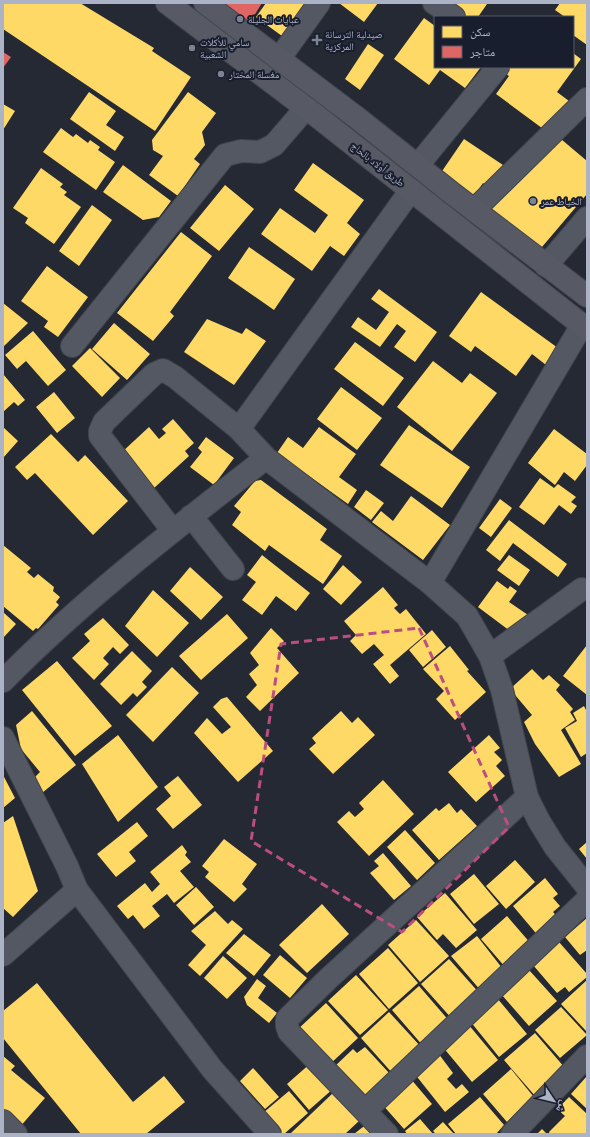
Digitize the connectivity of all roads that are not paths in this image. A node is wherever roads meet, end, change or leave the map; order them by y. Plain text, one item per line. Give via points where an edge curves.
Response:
1 (167, 3) edge
2 (205, 3) edge
3 (319, 3) edge
4 (434, 3) edge
5 (453, 16) edge
6 (280, 60) junction
7 (497, 68) edge
8 (587, 99) edge
9 (306, 108) junction
10 (418, 165) junction
11 (411, 190) junction
12 (474, 210) junction
13 (587, 218) edge
14 (546, 266) junction
15 (587, 296) edge
16 (584, 327) edge
17 (72, 346) dead end
18 (239, 429) junction
19 (266, 458) junction
20 (191, 516) junction
21 (173, 532) junction
22 (233, 569) dead end
23 (430, 583) junction
24 (582, 589) dead end
25 (490, 656) junction
26 (3, 681) edge
27 (3, 738) edge
28 (527, 797) junction
29 (587, 887) edge
30 (77, 890) junction
31 (587, 900) edge
32 (3, 954) edge
33 (587, 1056) edge
34 (365, 1111) junction
35 (3, 1121) edge
36 (16, 1134) edge
37 (270, 1134) edge
38 (387, 1134) edge
39 (512, 1134) edge

1 - 9 main road, طريق أولاد بالحاج
2 - 6 main road
3 - 6 street
4 - 5 street
6 - 10 main road
7 - 10 street
8 - 12 street
9 - 11 main road, طريق أولاد بالحاج
9 - 17 street via 274,145 260,152 242,151 225,155
10 - 12 main road
11 - 16 main road, طريق أولاد بالحاج
11 - 18 street
12 - 14 main road
13 - 14 street
14 - 15 main road
16 - 23 street
18 - 19 street
18 - 21 street via 163,370 154,374 101,427 100,436 103,441
19 - 20 street
19 - 23 street
20 - 21 street
20 - 22 street
21 - 26 street via 98,591 38,645
23 - 25 street via 467,616
24 - 25 street
25 - 28 street via 502,690
27 - 30 street
28 - 29 street via 555,847
28 - 34 street via 328,978 287,1019 289,1032
30 - 32 street
30 - 37 street via 212,1069
31 - 34 street
33 - 39 street
34 - 38 street
35 - 36 street

